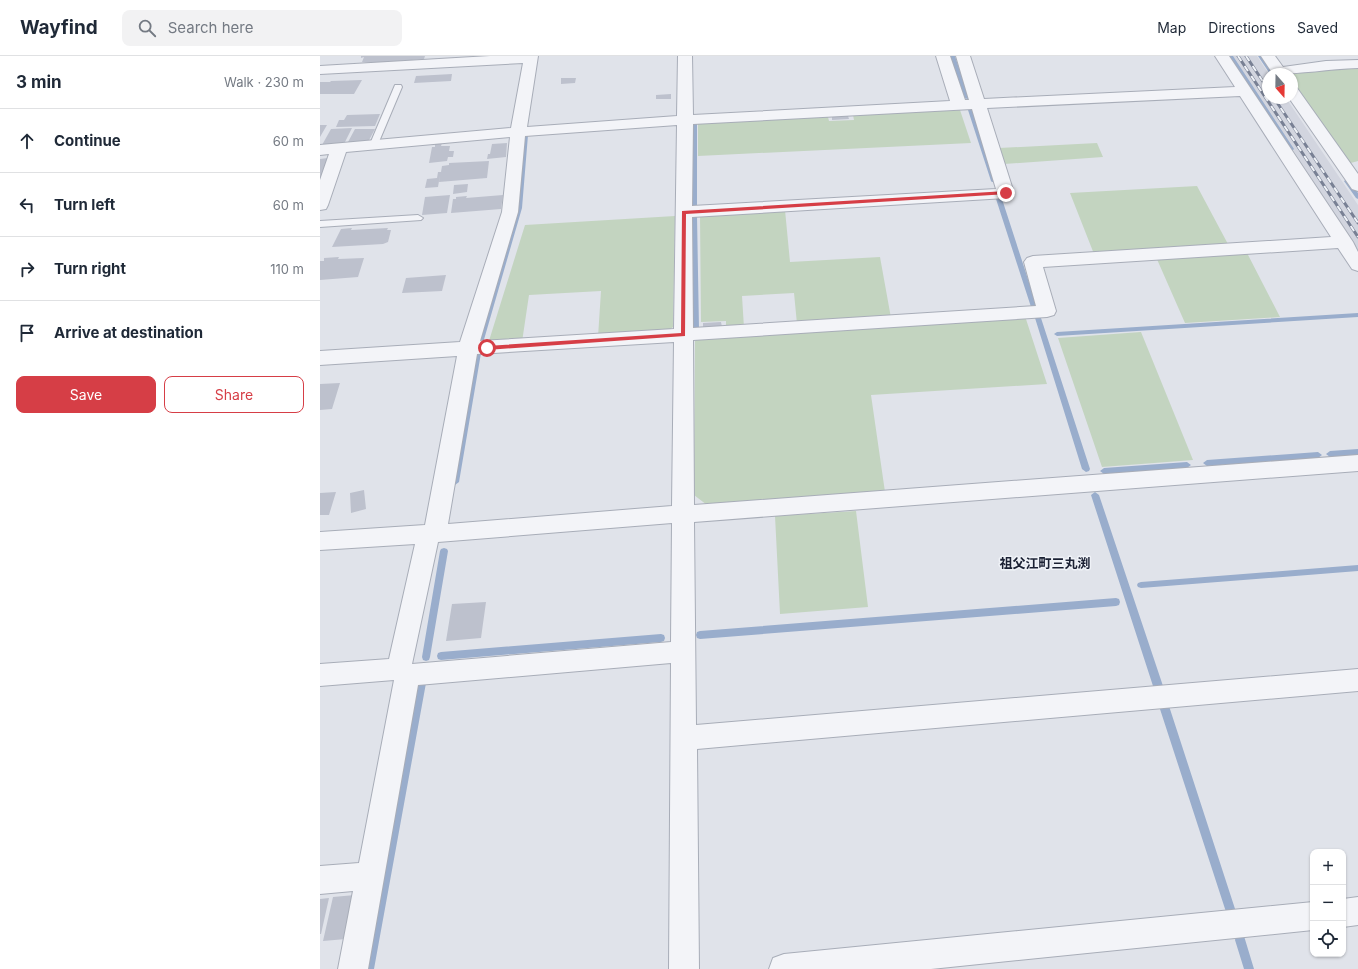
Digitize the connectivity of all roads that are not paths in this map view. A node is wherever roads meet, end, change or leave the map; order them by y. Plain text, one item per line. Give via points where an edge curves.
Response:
1 (330, 56) edge
2 (684, 56) edge
3 (944, 56) edge
4 (963, 56) edge
5 (1222, 56) edge
6 (1268, 56) edge
7 (535, 57) edge
8 (1358, 64) edge
9 (320, 65) edge
10 (1276, 68) edge
11 (320, 70) edge
12 (1298, 70) edge
13 (398, 86) dead end
14 (1244, 91) junction
15 (1298, 100) edge
16 (979, 104) junction
17 (959, 105) junction
18 (686, 119) junction
19 (525, 132) junction
20 (374, 144) junction
21 (340, 148) junction
22 (320, 150) edge
23 (1358, 186) edge
24 (320, 205) edge
25 (684, 212) junction
26 (418, 218) dead end
27 (320, 224) edge
28 (1344, 242) junction
29 (1358, 265) edge
30 (683, 335) junction
31 (468, 349) junction
32 (320, 358) edge
33 (1358, 463) edge
34 (684, 514) junction
35 (432, 534) junction
36 (320, 541) edge
37 (684, 651) junction
38 (403, 672) junction
39 (320, 674) edge
40 (1358, 680) edge
41 (684, 738) junction
42 (370, 876) junction
43 (320, 880) edge
44 (1358, 911) edge
45 (1346, 913) edge
46 (1310, 916) edge
47 (353, 969) edge
48 (684, 969) edge
49 (784, 969) edge

1 - 9 street
2 - 18 street
3 - 17 street
4 - 16 street
5 - 14 street
6 - 10 street
7 - 11 street
7 - 19 street
8 - 12 street via 1326,65
13 - 20 lane
14 - 16 street
14 - 28 street
15 - 23 street
16 - 17 street
16 - 25 street via 1006,193
17 - 18 street
18 - 19 street
18 - 25 street
19 - 20 street
19 - 31 street via 510,212
20 - 21 street
21 - 22 street
21 - 24 street
25 - 30 street
26 - 27 lane
28 - 29 street
28 - 30 street via 1033,262 1048,311
30 - 31 street
30 - 34 street
31 - 32 street
31 - 35 street
33 - 34 street
34 - 35 street
34 - 37 street
35 - 36 street
35 - 38 street
37 - 38 street
37 - 41 street
38 - 39 street
38 - 42 street
40 - 41 street
41 - 48 street
42 - 43 street
42 - 47 street
44 - 45 street
46 - 49 street

